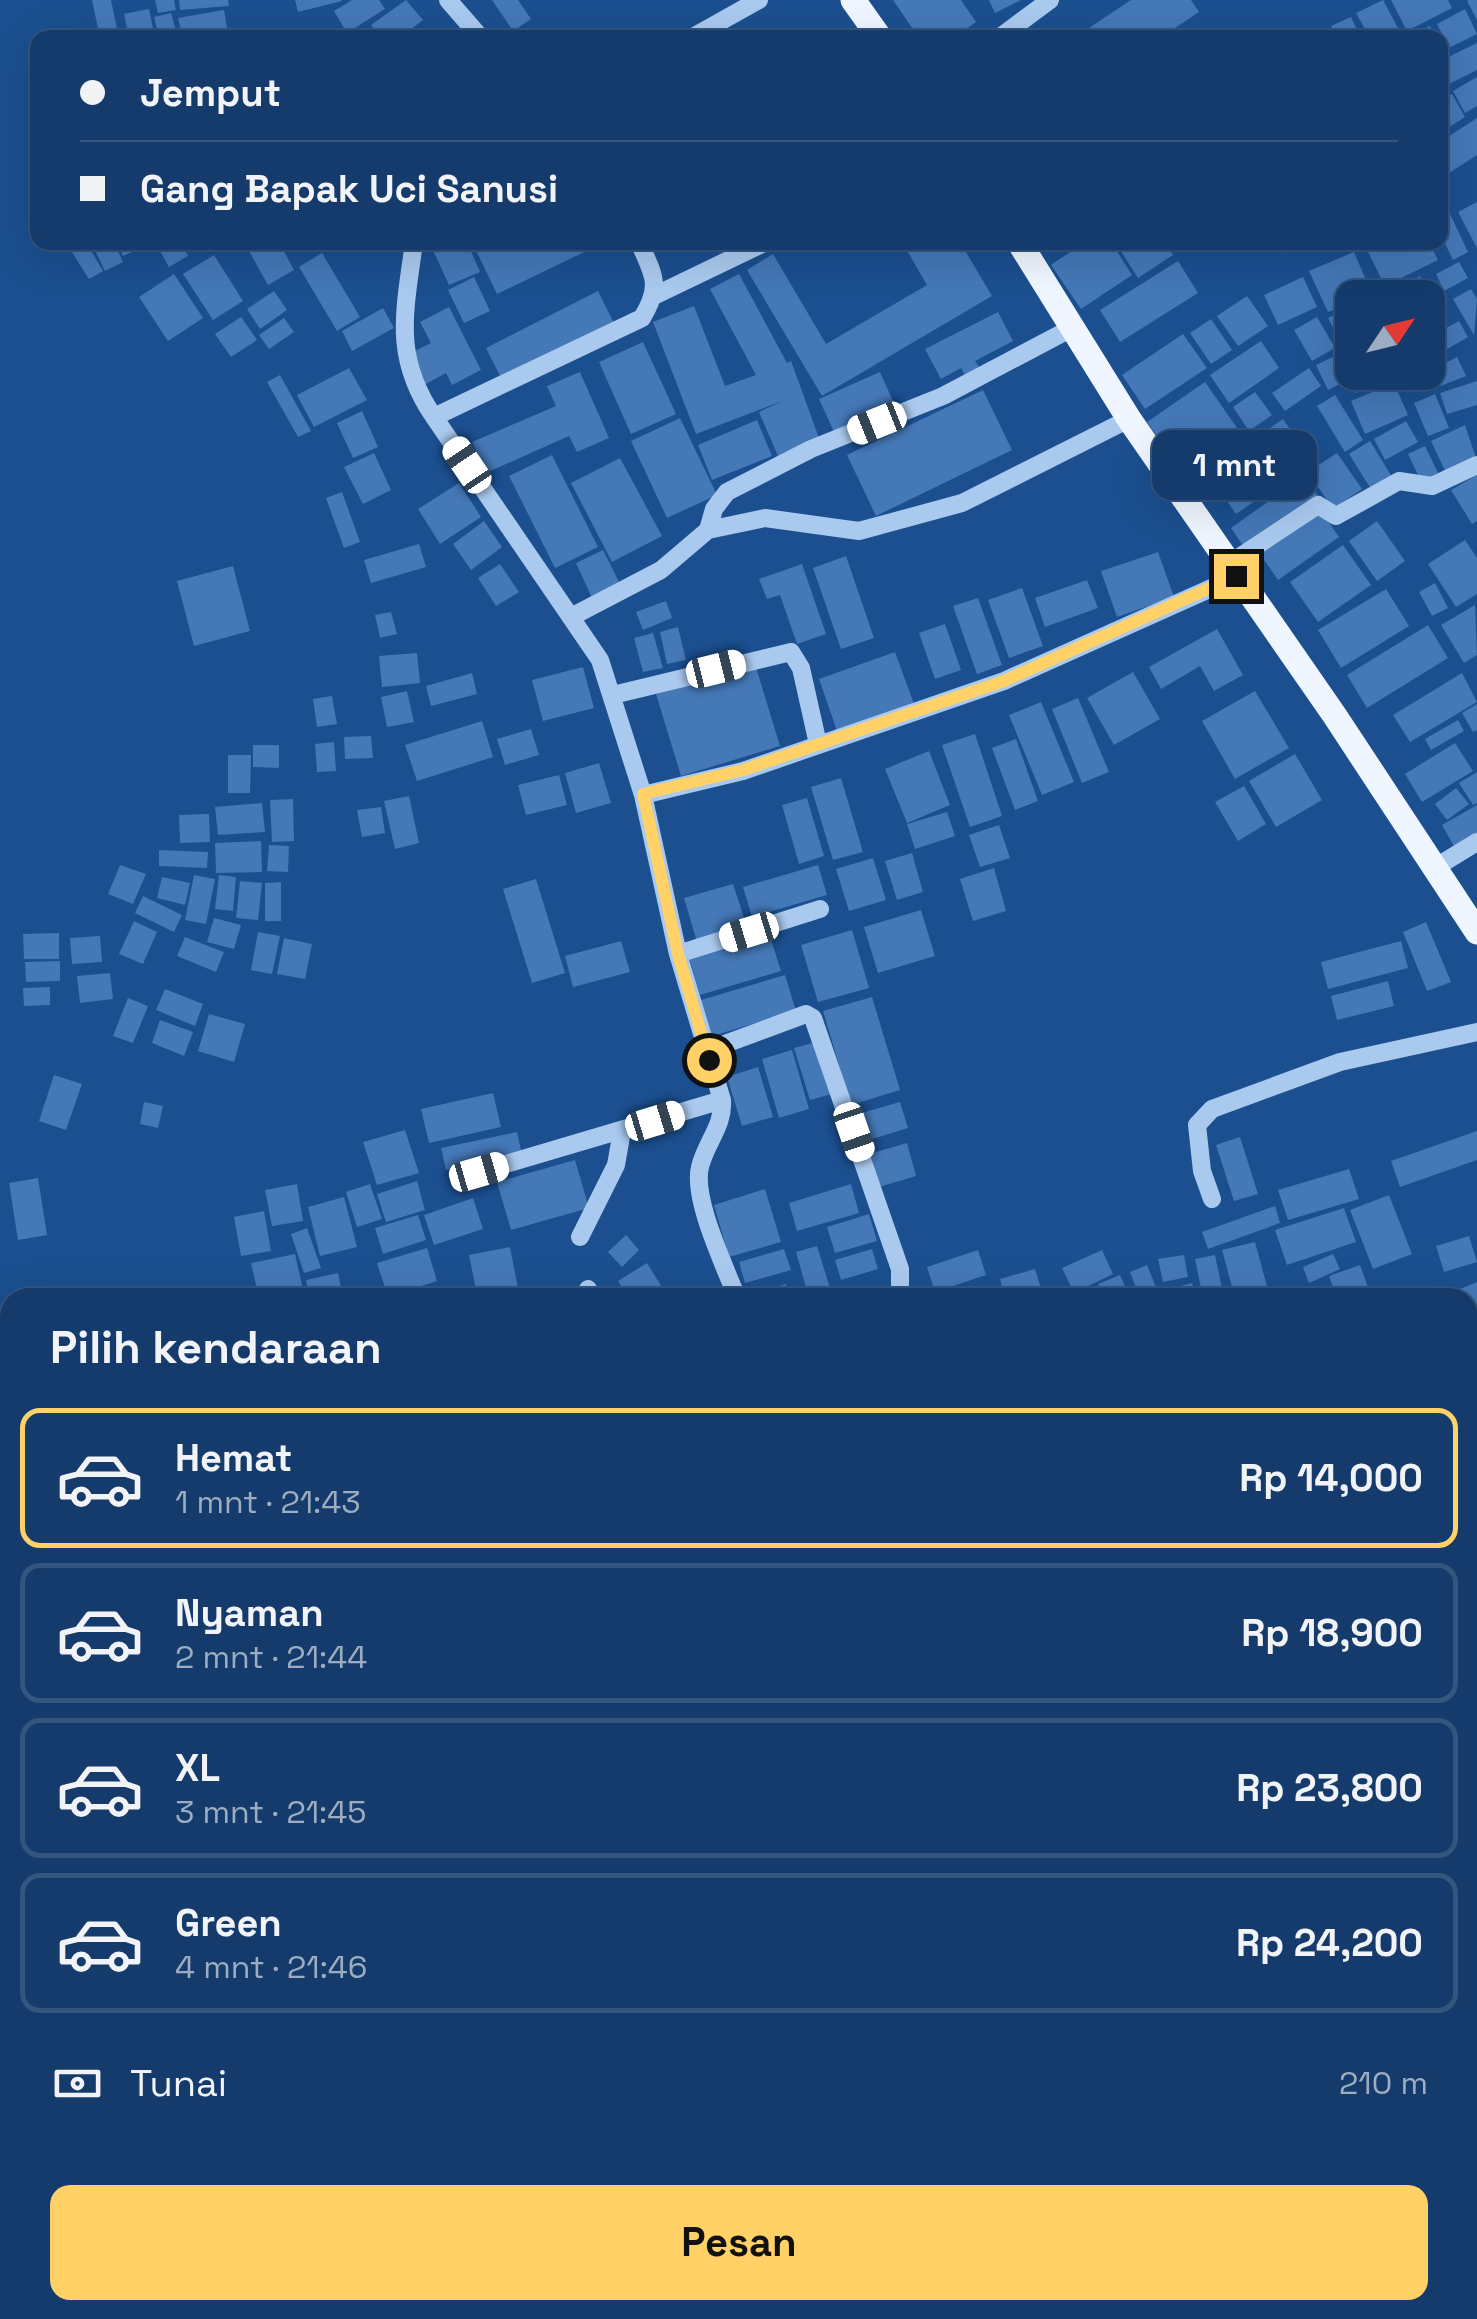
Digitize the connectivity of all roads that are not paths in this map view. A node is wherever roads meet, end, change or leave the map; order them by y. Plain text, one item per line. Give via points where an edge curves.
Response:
1 (448, 0) edge
2 (759, 0) edge
3 (853, 0) edge
4 (1050, 0) edge
5 (474, 30) edge
6 (705, 30) edge
7 (874, 30) edge
8 (1010, 30) edge
9 (413, 250) edge
10 (642, 250) edge
11 (749, 250) edge
12 (1024, 250) edge
13 (656, 295) junction
14 (1070, 329) junction
15 (434, 417) junction
16 (1128, 419) junction
17 (1477, 465) edge
18 (708, 530) junction
19 (1233, 570) junction
20 (571, 617) junction
21 (613, 695) junction
22 (818, 744) junction
23 (643, 794) junction
24 (1477, 842) edge
25 (1436, 867) junction
26 (820, 910) dead end
27 (1477, 932) edge
28 (678, 954) junction
29 (1477, 1032) edge
30 (706, 1051) junction
31 (722, 1100) junction
32 (622, 1131) junction
33 (479, 1172) dead end
34 (1212, 1199) dead end
35 (580, 1236) dead end
36 (733, 1288) edge
37 (900, 1288) edge

1 - 5 street
2 - 6 street
3 - 7 main road
4 - 8 street
9 - 15 street via 402,330 410,378
10 - 13 street
11 - 13 street
12 - 14 main road
13 - 15 street via 642,318
14 - 16 main road
14 - 18 street via 943,396 811,449 727,492
15 - 20 street
16 - 18 street via 962,503 859,531 765,518
16 - 19 main road
17 - 19 street via 1432,486 1399,481 1339,515 1318,505
18 - 20 street via 661,570
19 - 22 street via 1004,681
19 - 25 main road
20 - 21 street via 590,641
21 - 22 street via 791,652 801,668
21 - 23 street
22 - 23 street
23 - 28 street
24 - 25 street
25 - 27 main road
26 - 28 street
28 - 30 street
29 - 34 street via 1340,1062 1212,1109 1197,1125
30 - 31 street
30 - 37 street via 797,1017 814,1018 900,1269
31 - 32 street
31 - 36 street via 723,1118 698,1172
32 - 33 street
32 - 35 street via 616,1165

